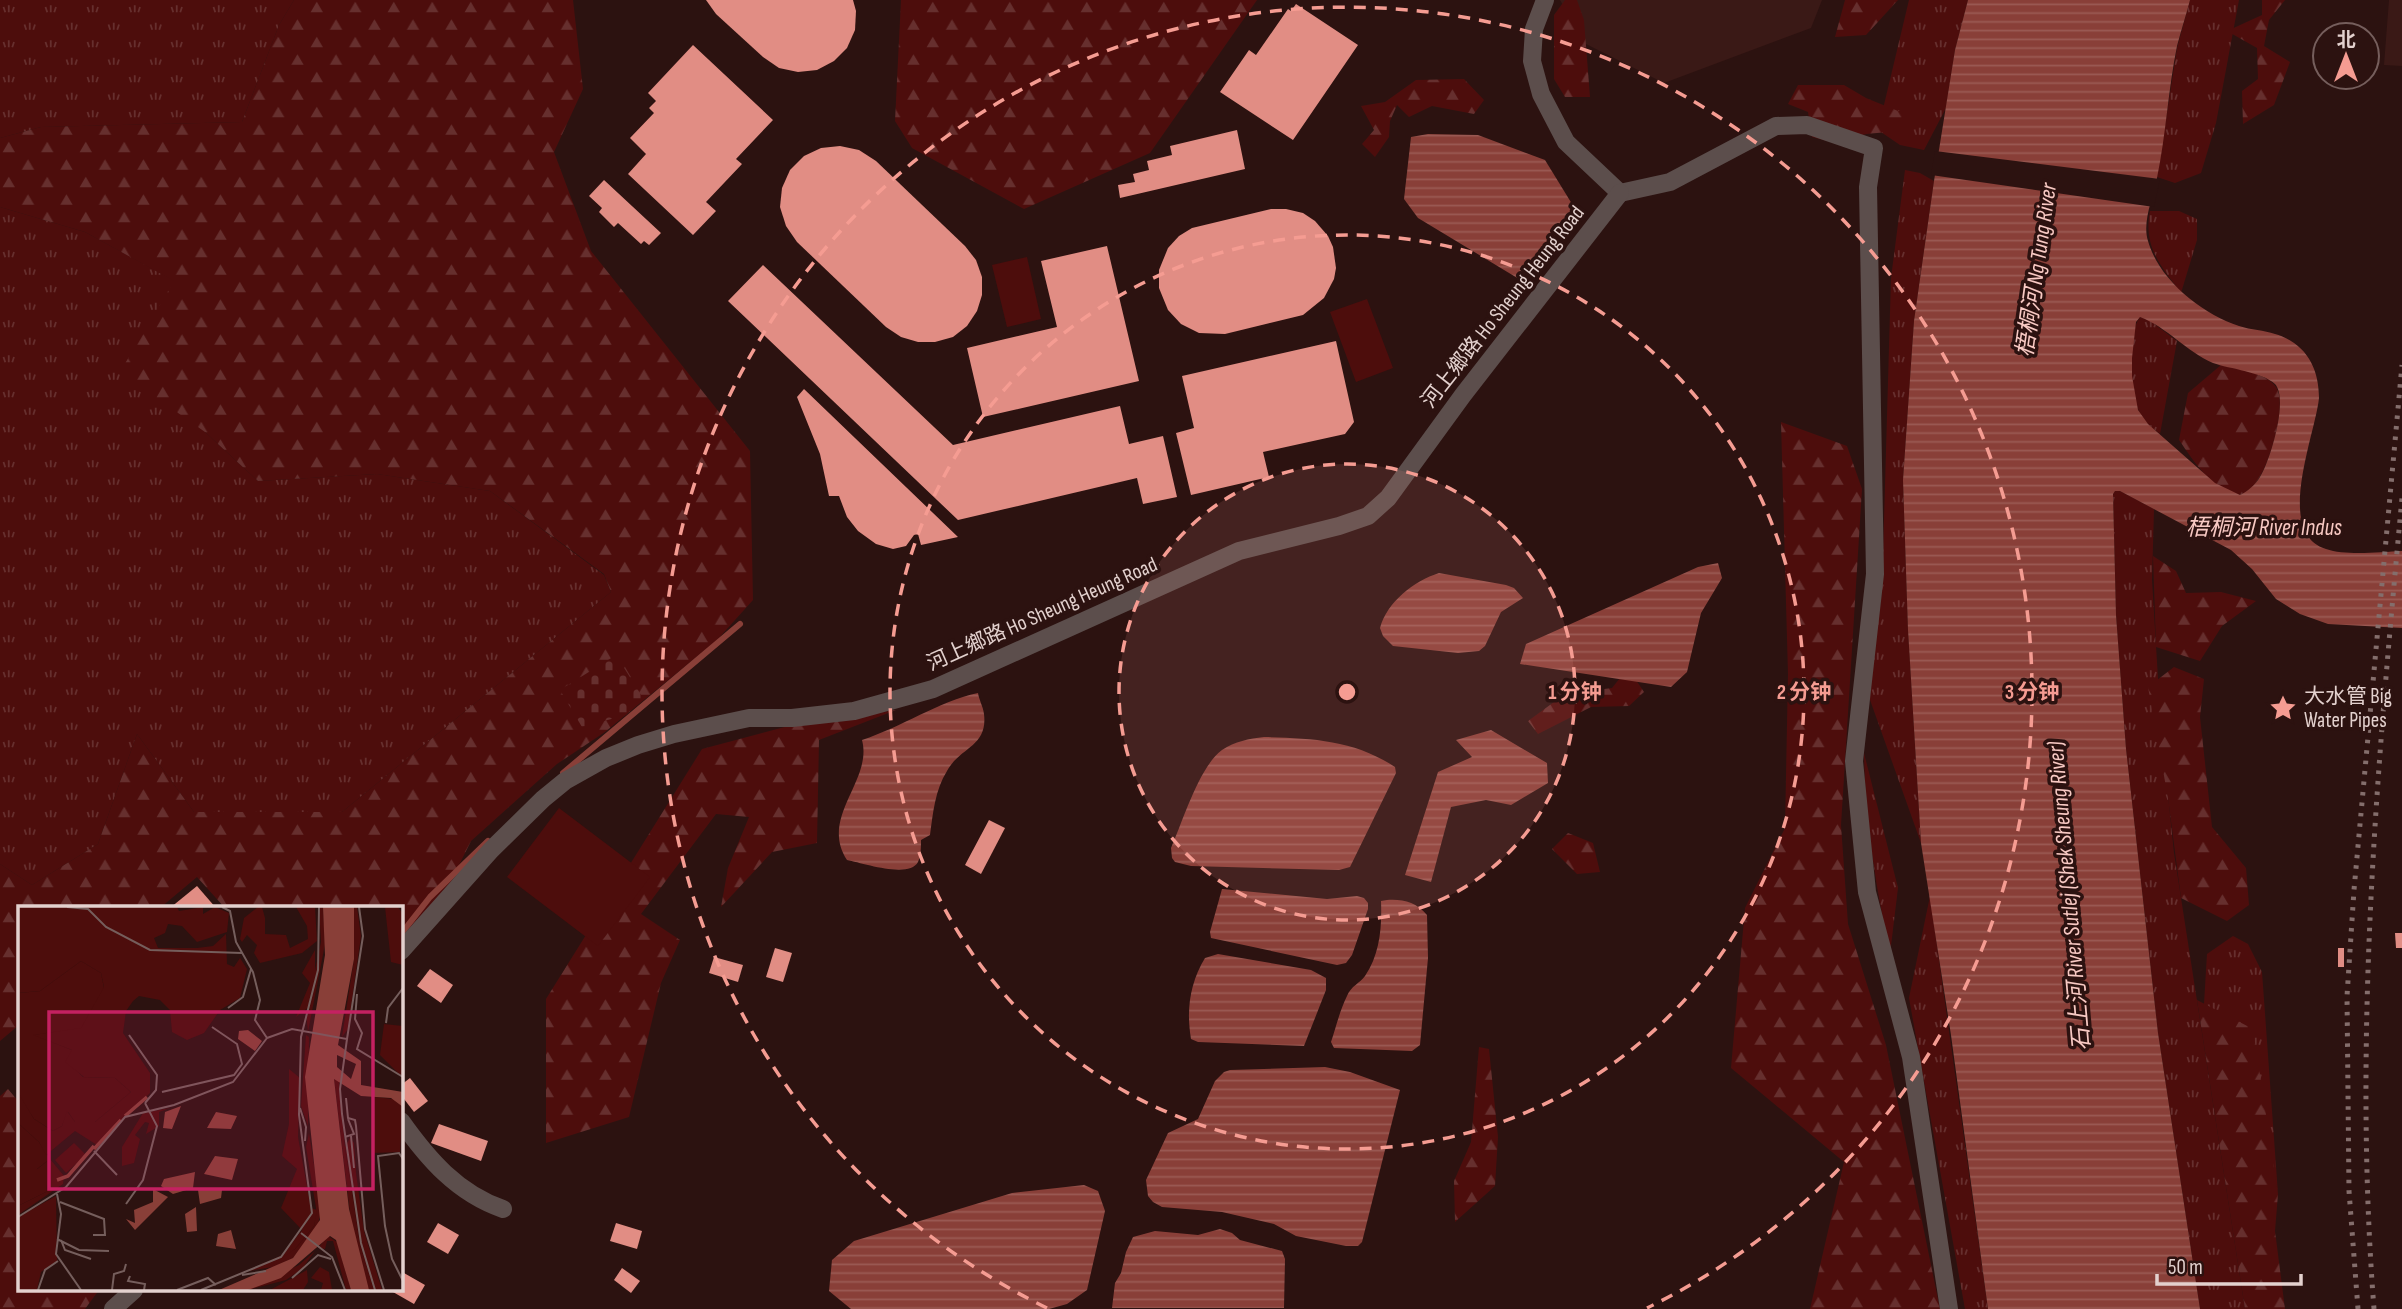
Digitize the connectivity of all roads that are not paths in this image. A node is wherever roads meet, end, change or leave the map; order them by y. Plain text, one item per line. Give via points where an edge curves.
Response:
1 (1545, 0) edge
2 (1620, 193) junction
3 (402, 950) edge
4 (402, 1122) edge
5 (503, 1209) dead end
6 (132, 1292) edge
7 (113, 1309) edge
8 (1949, 1309) edge

1 - 2 street via 1534,29 1532,61 1541,94 1566,142
2 - 3 street, 河上鄉路 Ho Sheung Heung Road via 1388,498 1368,516 1239,551 933,689 844,713 749,718 674,734 606,758 543,799
2 - 8 street via 1670,181 1776,126 1807,125 1874,148 1868,187 1875,574 1854,761 1867,892 1911,1057
4 - 5 street via 434,1164 465,1191
6 - 7 street

